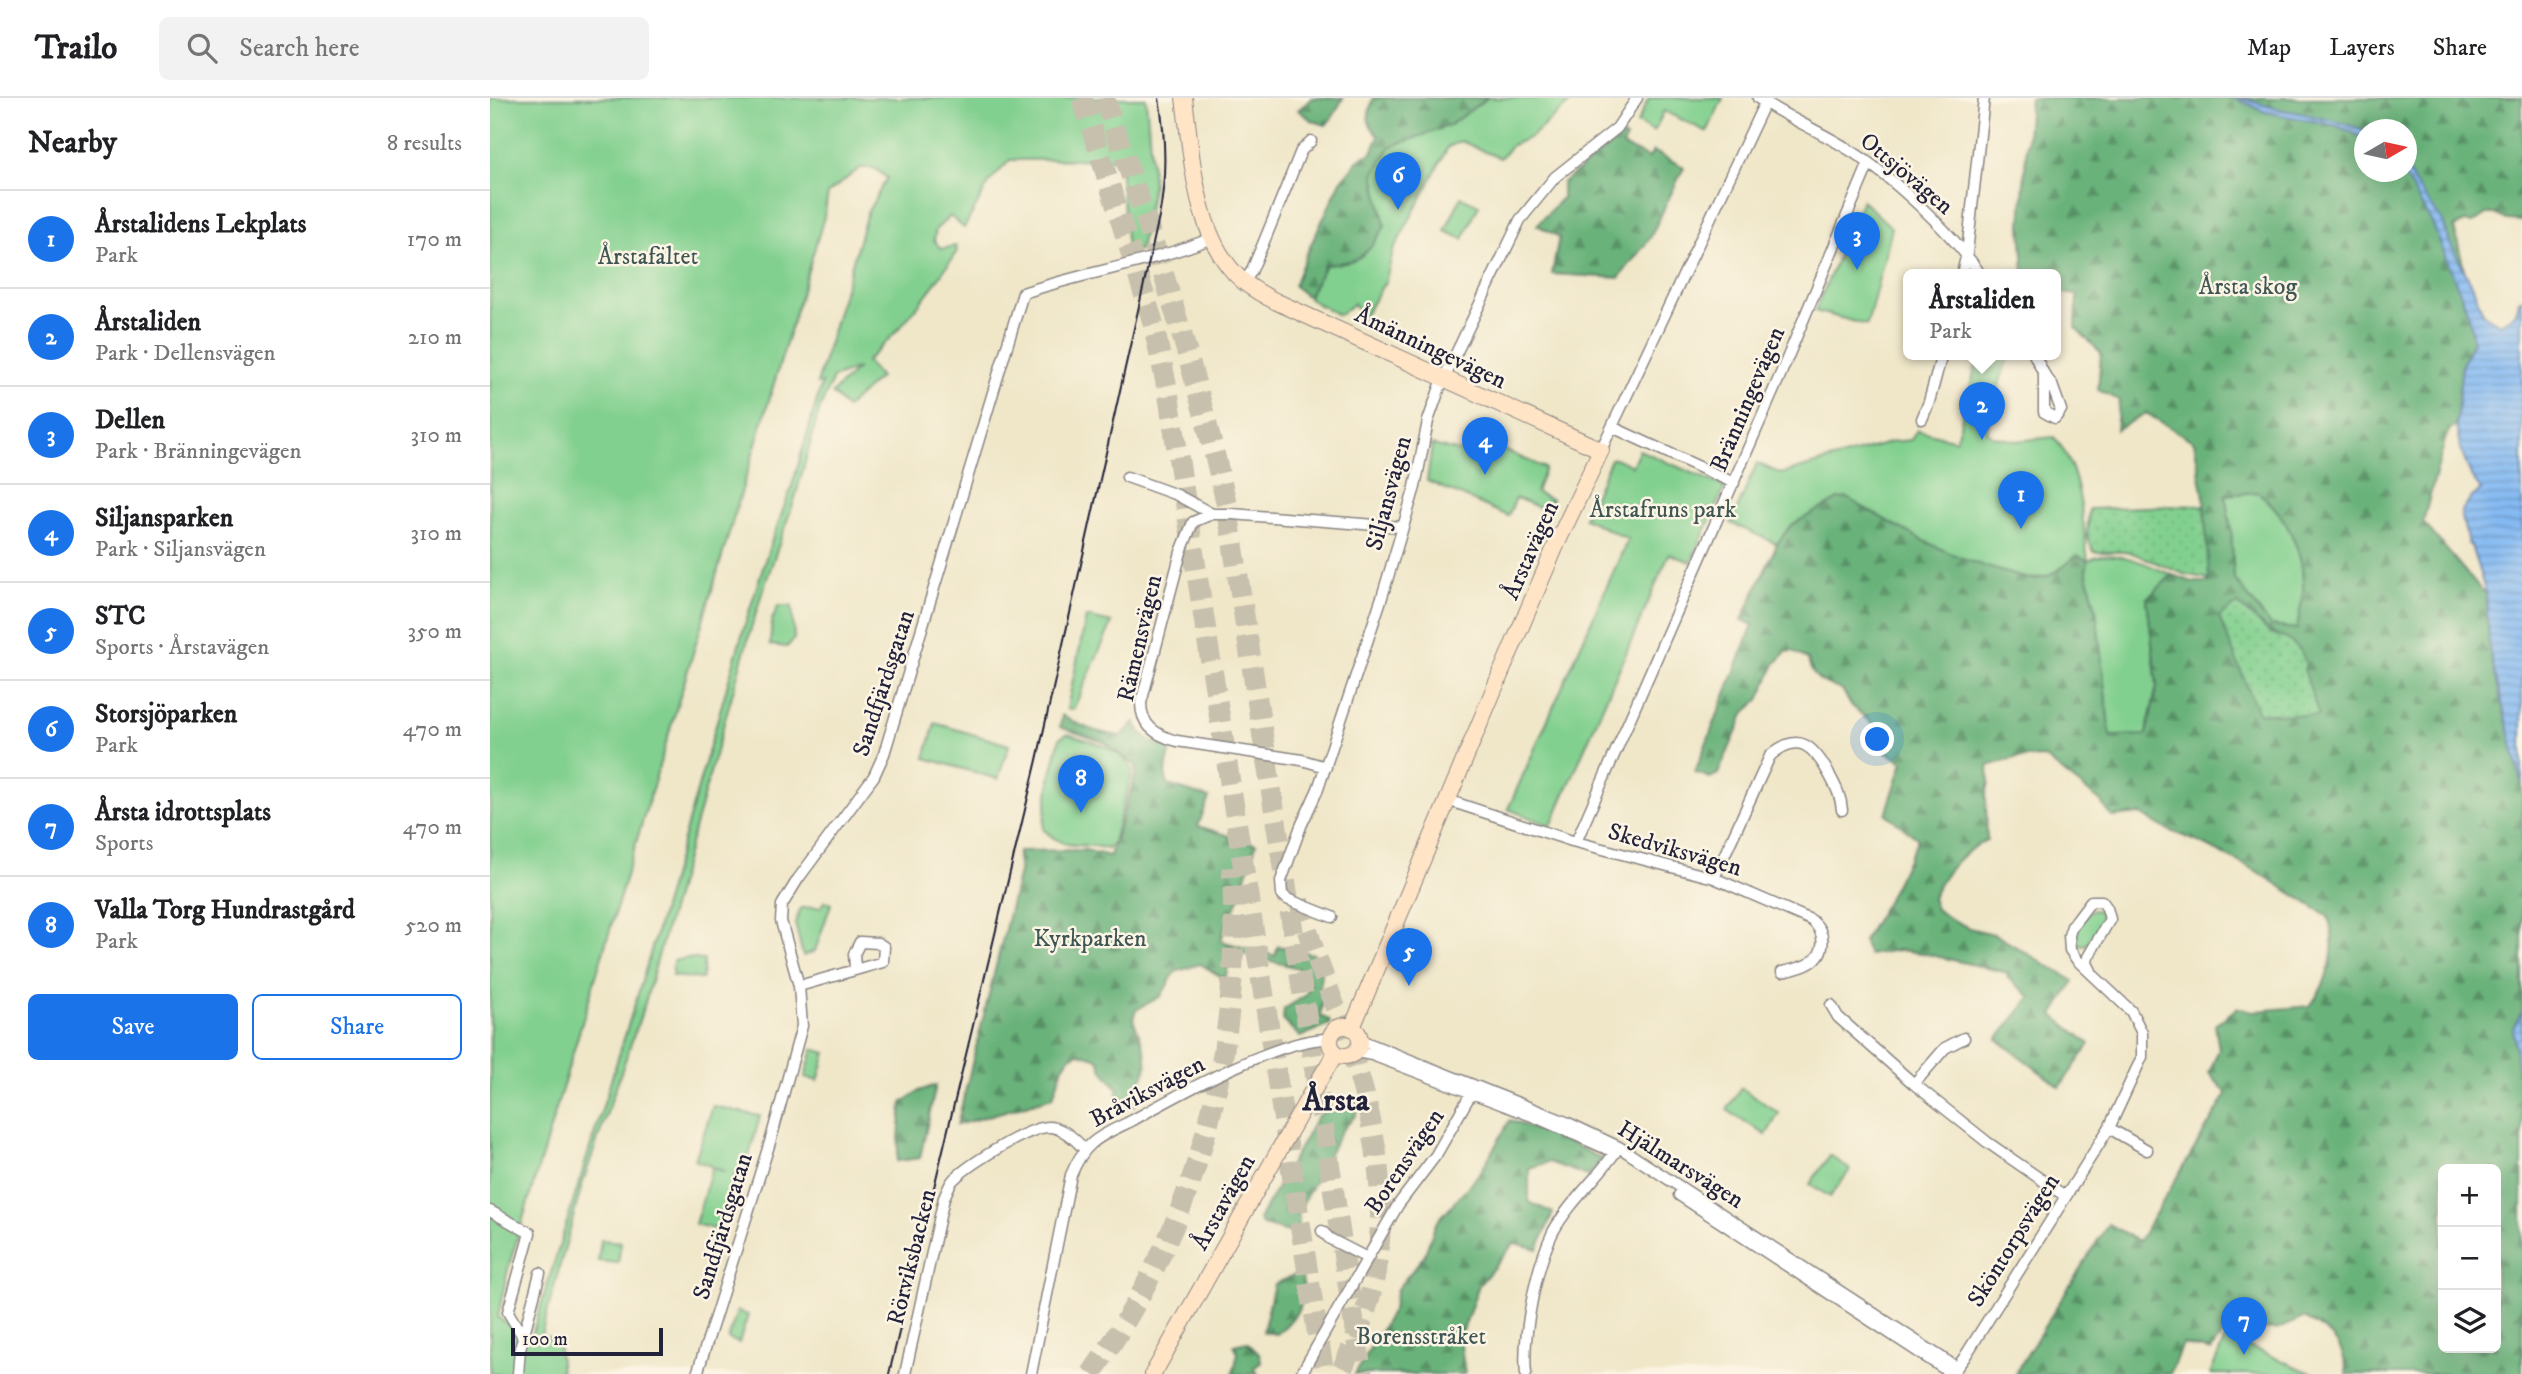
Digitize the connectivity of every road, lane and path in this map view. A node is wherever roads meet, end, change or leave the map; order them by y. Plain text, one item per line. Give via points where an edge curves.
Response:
1 (1184, 98) edge
2 (1637, 98) edge
3 (1984, 98) edge
4 (1763, 100) edge
5 (1311, 141) dead end
6 (1869, 163) junction
7 (1212, 238) junction
8 (1967, 253) junction
9 (1963, 269) edge
10 (1977, 269) edge
11 (1244, 282) junction
12 (1940, 360) edge
13 (2037, 360) edge
14 (2044, 374) dead end
15 (1445, 378) junction
16 (1922, 419) dead end
17 (1612, 427) junction
18 (1601, 450) junction
19 (1128, 477) dead end
20 (1734, 482) junction
21 (1212, 514) junction
22 (1402, 527) junction
23 (1326, 767) junction
24 (1447, 800) junction
25 (1842, 810) dead end
26 (1576, 842) junction
27 (1714, 878) junction
28 (1332, 917) dead end
29 (855, 968) dead end
30 (2091, 971) junction
31 (1782, 972) dead end
32 (799, 986) junction
33 (1831, 1005) dead end
34 (1964, 1038) dead end
35 (1356, 1040) junction
36 (1333, 1046) junction
37 (1914, 1084) junction
38 (1473, 1090) junction
39 (2109, 1128) junction
40 (1085, 1150) junction
41 (1617, 1150) junction
42 (2147, 1150) dead end
43 (2065, 1196) junction
44 (490, 1211) edge
45 (1322, 1231) dead end
46 (1367, 1258) junction
47 (540, 1273) dead end
48 (523, 1337) junction
49 (1953, 1372) edge
50 (518, 1374) edge
51 (697, 1374) edge
52 (905, 1374) edge
53 (1031, 1374) edge
54 (1153, 1374) edge
55 (1301, 1374) edge
56 (1526, 1374) edge

1 - 7 street, Åmänningevägen via 1201,202
2 - 15 street, Siljansvägen via 1617,128 1555,177 1520,220
3 - 8 street
4 - 6 street, Ottsjövägen
4 - 17 street, Årstavägen
5 - 11 street via 1301,151
6 - 8 street, Ottsjövägen
6 - 20 street, Bränningevägen
7 - 11 street, Åmänningevägen
7 - 32 street, Sandfjärdsgatan via 1023,293 884,754 874,776 782,905 781,921
8 - 9 street
8 - 10 street, Ottsjövägen
11 - 15 street, Åmänningevägen via 1276,302
12 - 16 street
13 - 14 street
15 - 18 street, Åmänningevägen
15 - 22 street, Siljansvägen via 1428,421
17 - 18 street, Årstavägen
17 - 20 street
18 - 24 street, Årstavägen
19 - 21 street
20 - 26 street, Bränningevägen
21 - 22 street
21 - 23 street, Rämensvägen via 1193,522 1181,552 1140,703 1144,719 1158,735 1177,741
22 - 23 street, Siljansvägen
23 - 28 street, Siljansvägen via 1281,881 1287,899
24 - 26 street, Skedviksvägen
24 - 35 street, Årstavägen
25 - 27 street via 1841,797 1811,748 1799,743 1779,748 1770,756
26 - 27 street, Skedviksvägen
27 - 31 street, Skedviksvägen via 1811,920 1821,929 1823,943 1815,958
29 - 32 street
30 - 30 street, Sköntorpsvägen via 2088,957 2110,919 2107,908 2096,899 2081,911 2069,935 2070,950
30 - 39 street, Sköntorpsvägen via 2131,1011 2144,1045
32 - 51 street, Sandfjärdsgatan via 802,1026 794,1061
33 - 37 street via 1838,1017
34 - 37 street via 1945,1048
35 - 36 street via 1346,1057
35 - 36 street, Årstavägen via 1337,1028
35 - 38 street, Hjälmarsvägen via 1372,1055
36 - 40 street, Bråviksvägen via 1296,1044 1248,1063 1145,1113
36 - 54 street, Årstavägen
37 - 43 street
38 - 41 street, Hjälmarsvägen
38 - 46 street, Borensvägen via 1436,1156 1398,1205
39 - 42 street
39 - 43 street, Sköntorpsvägen
40 - 52 street, Rörviksbacken via 1072,1136 1051,1126 1037,1128 1022,1133 952,1180 944,1198
40 - 53 street, Bråviksvägen via 1071,1175
41 - 49 street, Hjälmarsvägen
41 - 56 street via 1554,1231 1528,1320
43 - 49 street, Sköntorpsvägen
44 - 48 street via 530,1233 508,1312
45 - 46 street
46 - 55 street, Borensvägen
47 - 48 street
48 - 50 street

